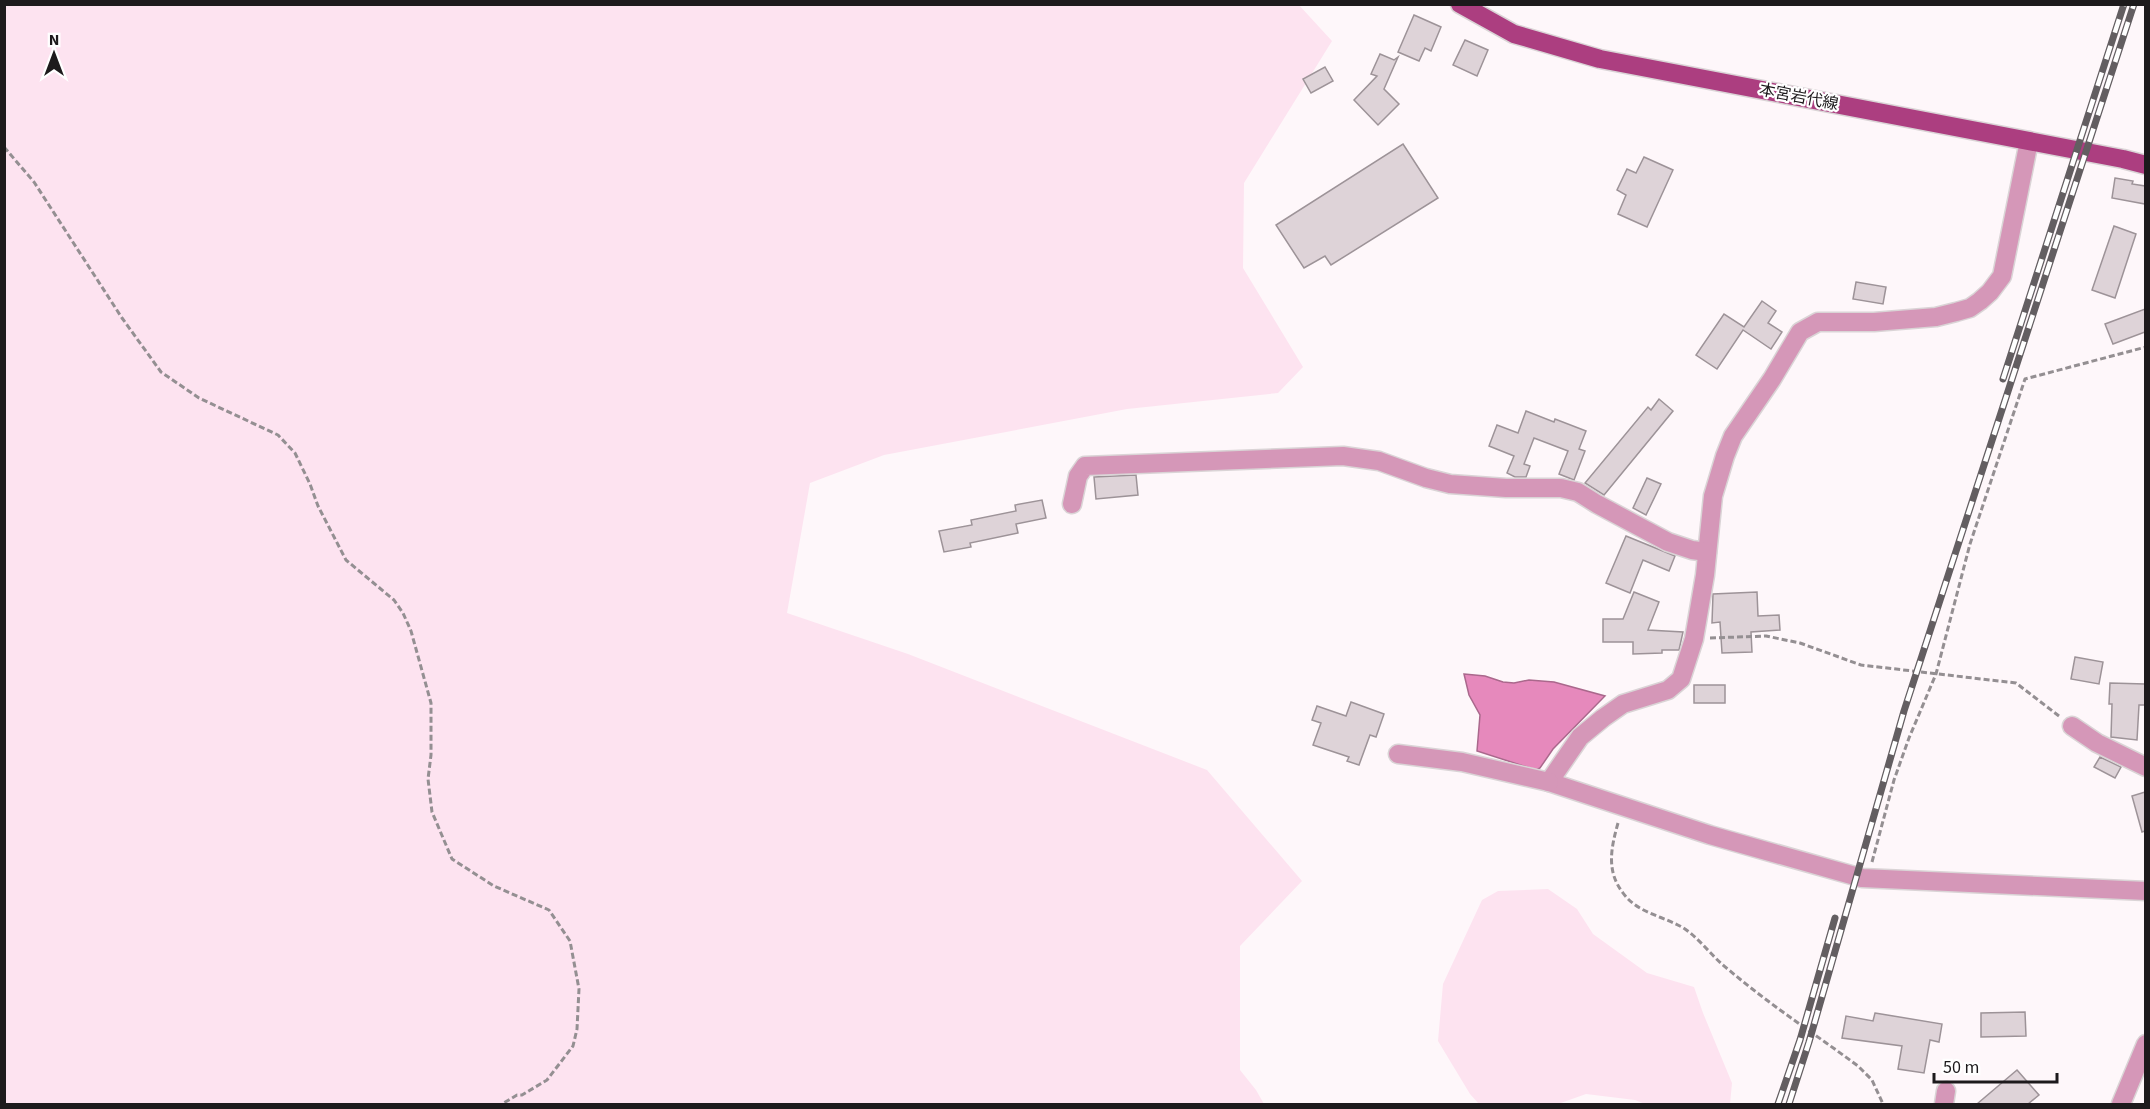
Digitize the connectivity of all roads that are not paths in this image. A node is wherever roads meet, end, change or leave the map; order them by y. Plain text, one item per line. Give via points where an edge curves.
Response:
1 (1460, 4) edge
2 (2029, 141) junction
3 (2145, 165) edge
4 (1071, 504) dead end
5 (1707, 552) junction
6 (2072, 726) road end
7 (1398, 754) dead end
8 (2145, 767) edge
9 (1549, 783) junction
10 (2145, 891) edge
11 (2145, 1044) edge
12 (2121, 1104) edge

1 - 2 main road, 本宮岩代線 via 1514,34 1600,59
2 - 3 main road, 本宮岩代線
2 - 5 street via 2002,276 1980,301 1970,308 1936,317 1818,322 1800,332 1733,436 1713,496
4 - 5 street via 1078,476 1086,466 1363,457 1450,484 1578,492 1668,543
5 - 9 street via 1694,639 1681,679 1668,690 1623,704 1603,718 1581,737
6 - 8 street
7 - 9 street via 1462,762
9 - 10 street via 1710,835 1869,879
11 - 12 street

